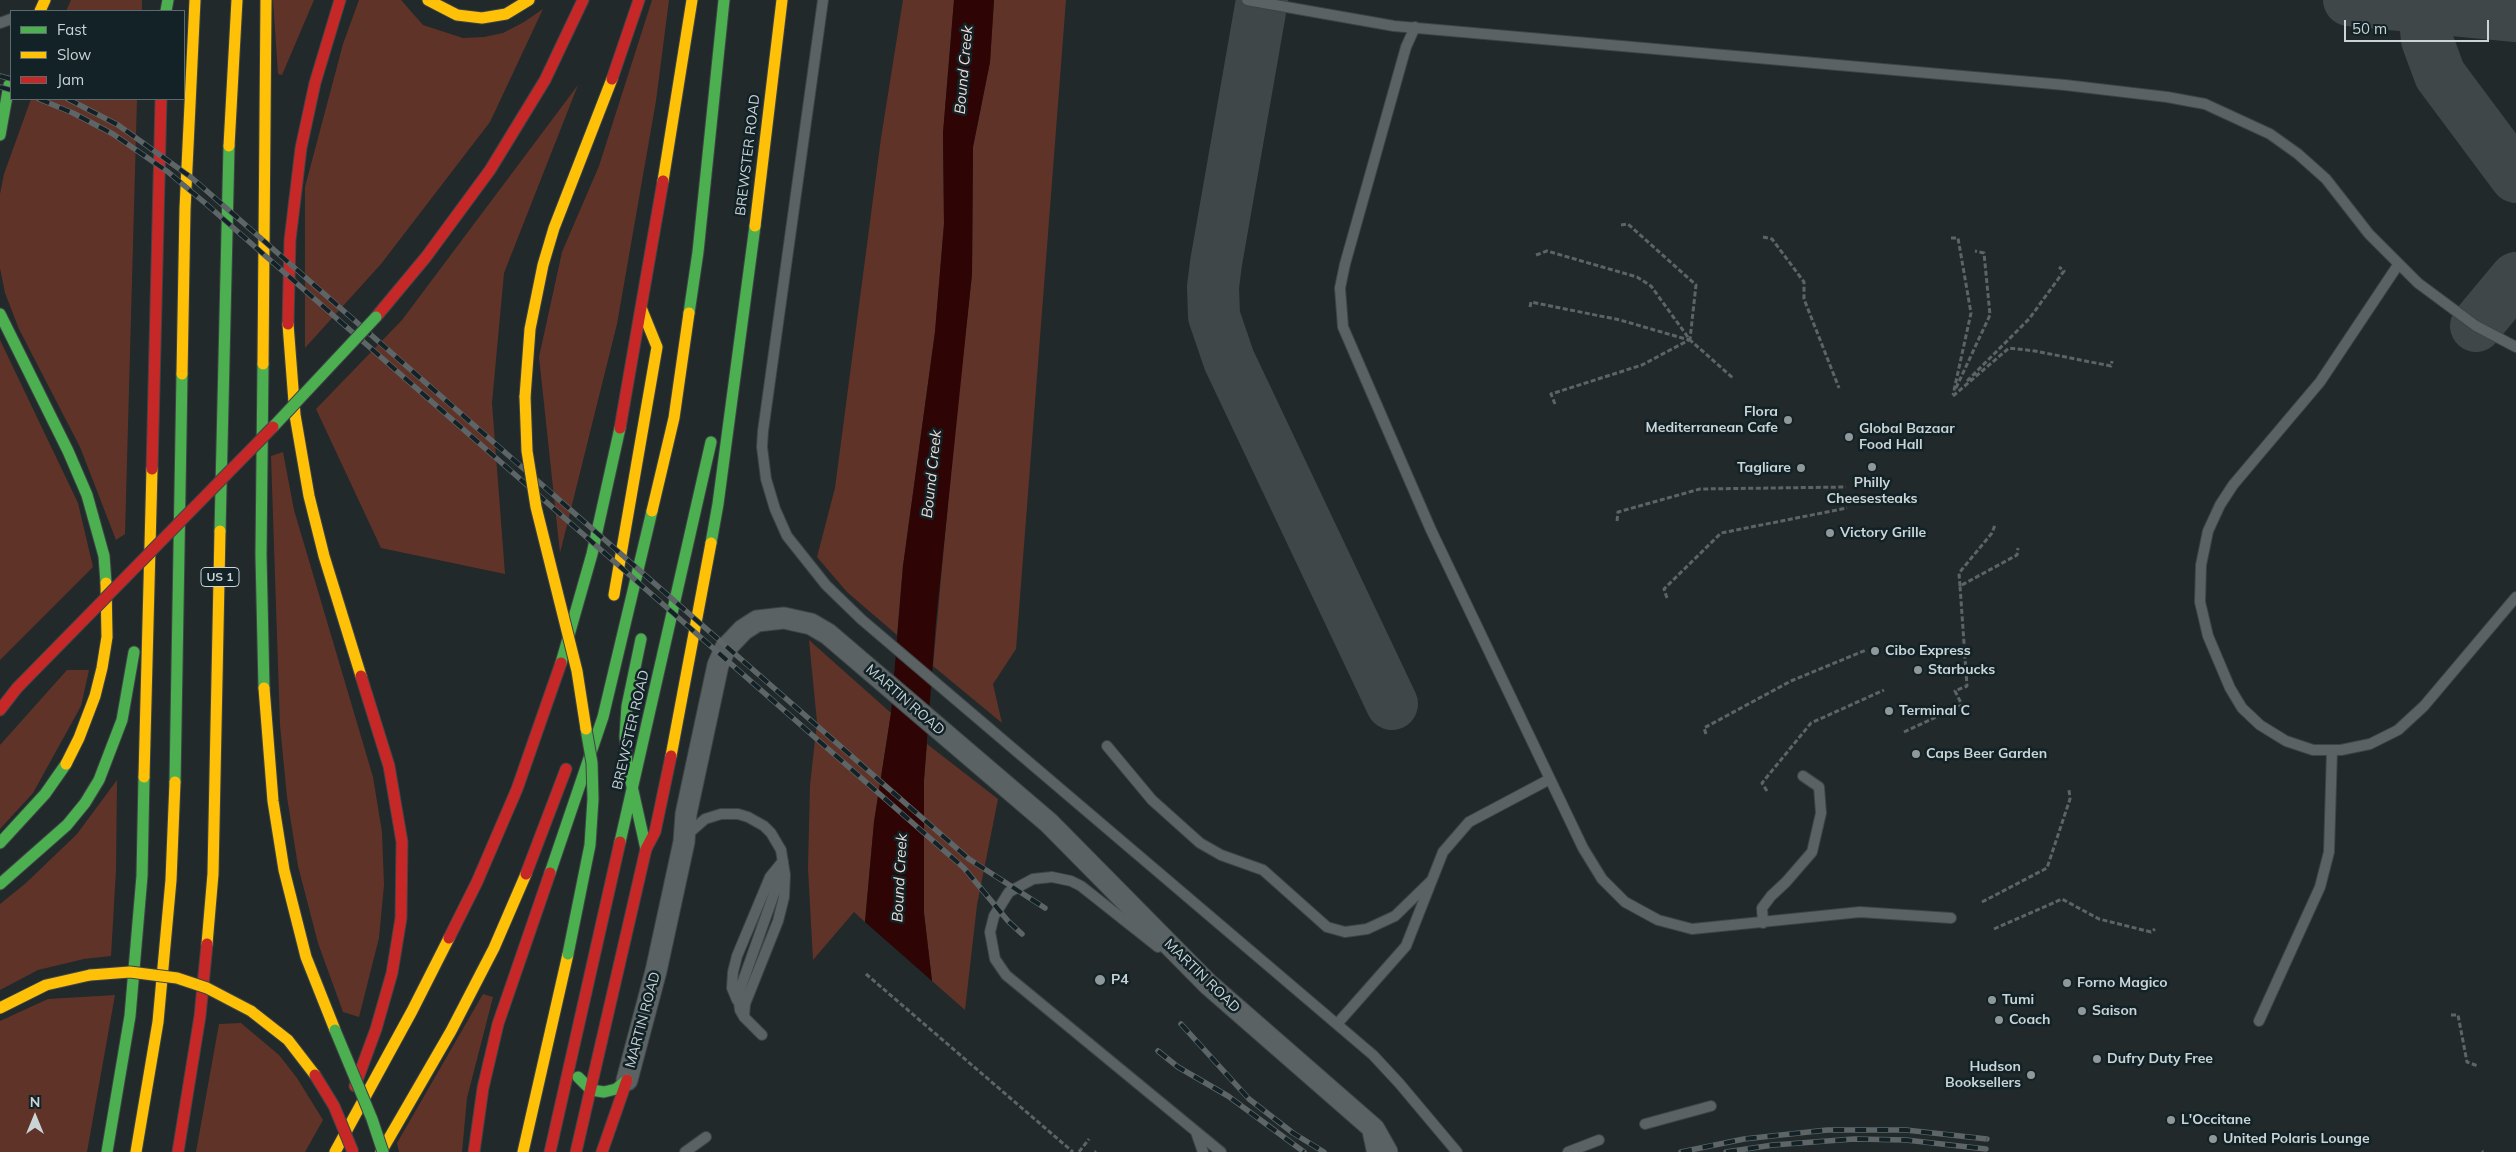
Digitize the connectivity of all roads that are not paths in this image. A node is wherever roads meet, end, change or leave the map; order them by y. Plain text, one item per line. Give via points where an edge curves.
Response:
1 (43, 0) edge
2 (195, 0) edge
3 (237, 0) edge
4 (266, 0) edge
5 (340, 0) edge
6 (428, 0) edge
7 (529, 0) edge
8 (583, 0) edge
9 (639, 0) edge
10 (692, 0) edge
11 (724, 0) edge
12 (782, 0) edge
13 (823, 0) edge
14 (1247, 0) edge
15 (28, 10) edge
16 (1415, 28) junction
17 (8, 81) edge
18 (161, 100) edge
19 (0, 104) edge
20 (0, 135) edge
21 (277, 180) dead end
22 (2398, 265) junction
23 (262, 294) junction
24 (642, 310) junction
25 (0, 314) edge
26 (742, 314) junction
27 (2516, 346) edge
28 (674, 418) junction
29 (151, 490) junction
30 (661, 526) dead end
31 (2516, 597) edge
32 (611, 609) dead end
33 (644, 623) dead end
34 (592, 682) dead end
35 (17, 688) junction
36 (0, 704) edge
37 (0, 710) edge
38 (577, 735) dead end
39 (1107, 746) dead end
40 (2332, 750) junction
41 (568, 762) dead end
42 (1803, 776) dead end
43 (1550, 779) junction
44 (633, 792) junction
45 (684, 842) junction
46 (0, 843) edge
47 (646, 849) junction
48 (783, 860) junction
49 (1432, 880) junction
50 (0, 884) edge
51 (1951, 918) dead end
52 (1763, 923) junction
53 (1230, 1004) junction
54 (0, 1008) edge
55 (744, 1017) junction
56 (2259, 1021) dead end
57 (1337, 1024) junction
58 (762, 1035) dead end
59 (572, 1059) junction
60 (626, 1080) junction
61 (591, 1090) junction
62 (1711, 1106) dead end
63 (1354, 1110) junction
64 (1645, 1124) dead end
65 (1194, 1129) junction
66 (706, 1137) dead end
67 (1599, 1140) dead end
68 (106, 1152) edge
69 (136, 1152) edge
70 (178, 1152) edge
71 (327, 1152) edge
72 (334, 1152) edge
73 (353, 1152) edge
74 (382, 1152) edge
75 (474, 1152) edge
76 (523, 1152) edge
77 (550, 1152) edge
78 (576, 1152) edge
79 (602, 1152) edge
80 (685, 1152) edge
81 (1203, 1152) edge
82 (1221, 1152) edge
83 (1372, 1152) edge
84 (1387, 1152) edge
85 (1457, 1152) edge
86 (1568, 1152) edge

1 - 15 lane
2 - 69 main road via 185,209 171,880 158,1022
3 - 70 main road, US 1 via 228,167 212,874 200,1016
4 - 23 main road
5 - 71 main road via 315,83 301,148 292,217 288,309 294,407 309,496 324,556 389,766 402,842 401,918 392,973 376,1029
6 - 7 main road via 457,15 482,18 506,14
8 - 35 main road, bridge via 545,80 490,170 426,257 376,317 222,481
9 - 76 main road, bridge via 543,265 533,308 526,370 525,410 536,507 577,671 592,762 593,799 590,845
10 - 24 main road
11 - 28 main road via 700,243
12 - 26 main road, BREWSTER ROAD
13 - 57 lane via 762,447 766,478 781,524 795,549 815,573 861,619
14 - 16 lane
16 - 22 lane via 2055,84 2205,104 2270,134 2298,154 2326,179
16 - 43 lane via 1406,47 1345,264 1340,288 1343,327 1431,530
17 - 19 main road
17 - 20 main road
18 - 29 main road
21 - 23 main road
22 - 27 lane via 2476,326
22 - 40 lane via 2320,382 2233,485 2208,531 2201,565 2200,602 2208,636 2224,678 2242,708 2260,725 2286,741 2313,750
23 - 74 main road, bridge via 262,626 269,767 278,838 311,974 372,1119
24 - 32 main road via 657,347
24 - 72 main road via 623,416 592,554 539,731 504,821 445,948
25 - 46 main road via 87,495 104,556 108,603 102,668 79,738 45,794
26 - 44 main road, BREWSTER ROAD
26 - 47 main road, BREWSTER ROAD via 722,481 688,674 655,832
28 - 30 main road
28 - 75 main road via 603,717 498,1024 483,1088
29 - 50 main road via 135,639 122,720 99,780 67,824
29 - 68 main road via 146,787 140,910 127,1033
31 - 40 lane via 2424,706 2398,730 2370,744
33 - 44 main road via 624,736
34 - 38 main road
35 - 36 main road
35 - 37 main road
39 - 49 lane via 1152,800 1200,842 1221,855 1264,870 1327,927 1345,932 1367,929 1395,916
40 - 56 lane via 2329,852 2320,888
41 - 74 main road via 536,852 494,948
42 - 52 lane via 1819,787 1821,813 1812,852 1762,908
43 - 49 lane via 1469,822 1443,852
43 - 52 lane via 1602,880 1625,902 1658,920 1692,929
44 - 47 main road
44 - 59 main road, BREWSTER ROAD
45 - 48 lane via 690,830 704,819 738,814 756,821 771,833
45 - 53 street, MARTIN ROAD via 686,814 718,665 725,649 736,636 757,622 775,618 802,621 828,634 1065,838
45 - 60 street, MARTIN ROAD via 656,971
47 - 61 main road, BREWSTER ROAD
48 - 55 lane via 784,897 778,921 745,1004
48 - 55 lane via 770,877 733,972 732,988
49 - 57 lane via 1406,946
51 - 52 lane via 1860,912
53 - 63 street, MARTIN ROAD
53 - 65 lane via 1089,891 1071,881 1042,877 1024,882 1004,898 991,924 992,950 1006,974
54 - 73 main road, bridge via 46,985 90,975 130,972 177,978 222,995 251,1011 288,1040 316,1075 334,1106
55 - 58 lane
57 - 85 lane via 1387,1069
59 - 61 main road via 580,1080
59 - 77 main road, BREWSTER ROAD
60 - 61 main road via 611,1092
60 - 79 main road
61 - 78 main road, BREWSTER ROAD
62 - 64 lane
63 - 83 lane via 1365,1127
63 - 84 street, MARTIN ROAD via 1374,1129
65 - 81 lane
65 - 82 lane
66 - 80 lane
67 - 86 lane

